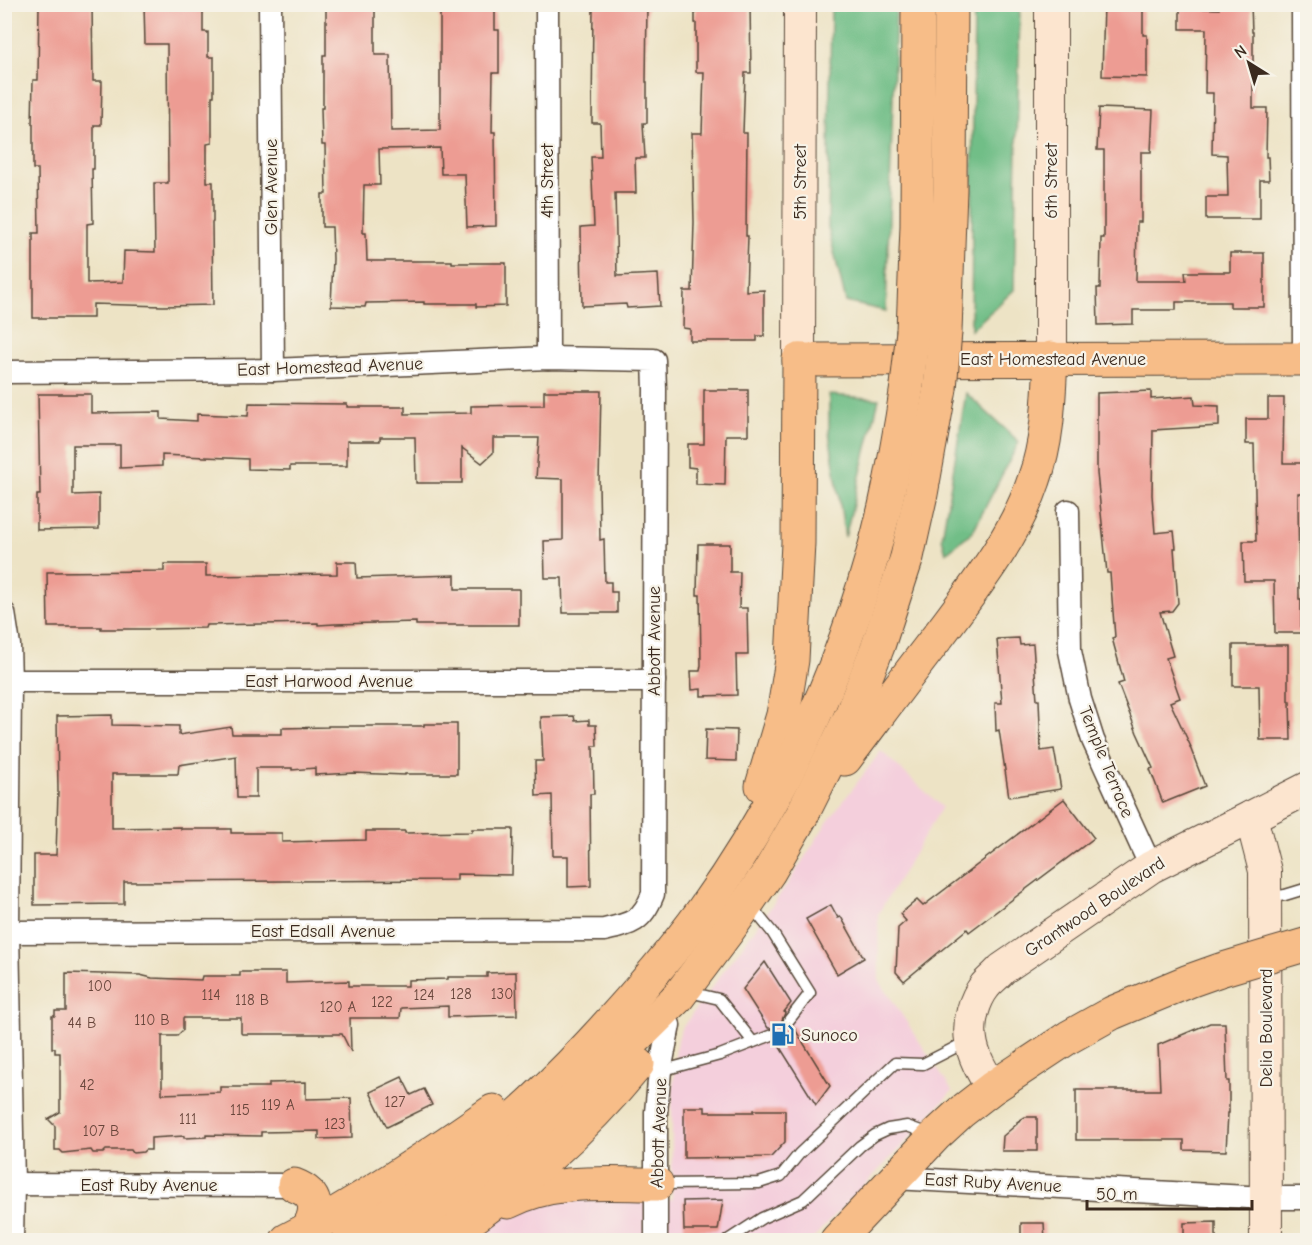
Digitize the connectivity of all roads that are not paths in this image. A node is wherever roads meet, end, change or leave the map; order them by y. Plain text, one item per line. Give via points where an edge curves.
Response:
1 (270, 4) edge
2 (547, 4) edge
3 (800, 4) edge
4 (918, 4) edge
5 (951, 4) edge
6 (1051, 4) edge
7 (1303, 4) edge
8 (548, 358) junction
9 (1051, 358) junction
10 (1306, 359) edge
11 (654, 360) joint
12 (800, 360) junction
13 (273, 370) junction
14 (4, 372) edge
15 (1068, 511) dead end
16 (4, 613) edge
17 (7, 681) edge
18 (654, 681) junction
19 (1308, 788) edge
20 (802, 815) junction
21 (1251, 817) junction
22 (742, 851) junction
23 (1151, 867) junction
24 (1308, 888) edge
25 (1266, 898) junction
26 (748, 903) junction
27 (638, 918) joint
28 (6, 932) edge
29 (1308, 945) edge
30 (676, 1004) junction
31 (789, 1020) dead end
32 (602, 1032) junction
33 (772, 1035) dead end
34 (971, 1040) junction
35 (753, 1042) junction
36 (660, 1071) junction
37 (992, 1088) junction
38 (935, 1136) junction
39 (894, 1178) junction
40 (9, 1184) edge
41 (657, 1184) junction
42 (294, 1185) joint
43 (1266, 1198) junction
44 (1308, 1198) edge
45 (453, 1233) edge
46 (297, 1235) edge
47 (12, 1240) edge
48 (348, 1240) edge
49 (399, 1240) edge
50 (656, 1240) edge
51 (728, 1240) edge
52 (837, 1240) edge
53 (1266, 1240) edge

1 - 13 street, Glen Avenue
2 - 8 street, 4th Street
3 - 12 street, 5th Street
4 - 22 main road, bridge via 913,331 894,466 870,565 822,698
5 - 20 main road, bridge via 945,332 940,388 921,494 907,557 878,646 852,713
6 - 9 street, 6th Street
7 - 10 street
8 - 11 street, East Homestead Avenue
8 - 13 street, East Homestead Avenue
9 - 10 main road, East Homestead Avenue
9 - 12 main road, East Homestead Avenue
9 - 20 main road via 1040,460 1010,531 968,597
11 - 18 street, Abbott Avenue
12 - 22 main road via 792,660 783,716
13 - 14 street, East Homestead Avenue
15 - 23 street, Temple Terrace via 1070,651 1080,699 1094,740
16 - 17 street via 9,645
17 - 18 street, East Harwood Avenue
17 - 28 street
18 - 27 street, Abbott Avenue via 653,894
19 - 21 street, Grantwood Boulevard
20 - 26 main road
21 - 23 street, Grantwood Boulevard
21 - 25 street, Delia Boulevard via 1265,871
22 - 32 main road via 681,940
23 - 34 street, Grantwood Boulevard via 1002,969 984,987 975,1004
24 - 25 lane
25 - 43 street, Delia Boulevard
26 - 30 main road
26 - 31 lane via 772,932 810,993
27 - 28 street, East Edsall Avenue via 604,930
28 - 40 street
29 - 37 main road, bridge via 1220,970 1112,1013
30 - 35 lane via 719,999
30 - 36 street, Abbott Avenue
30 - 45 main road via 636,1066 606,1101 515,1187
30 - 49 main road via 510,1158
32 - 46 main road via 466,1130
32 - 48 main road via 544,1092 482,1146 418,1195
33 - 35 lane
34 - 37 street, Grantwood Boulevard
34 - 41 lane via 923,1064 895,1063 781,1176 759,1183
35 - 36 lane
36 - 41 street, Abbott Avenue
37 - 38 main road
38 - 39 main road
38 - 51 lane via 907,1126 875,1135 803,1200 762,1218
39 - 43 street, East Ruby Avenue
39 - 52 main road
40 - 42 street, East Ruby Avenue
40 - 47 street
41 - 45 main road via 546,1188 517,1197
41 - 50 street, Abbott Avenue
42 - 46 main road via 308,1193 315,1206 314,1219
43 - 44 street, East Ruby Avenue
43 - 53 street, Delia Boulevard

